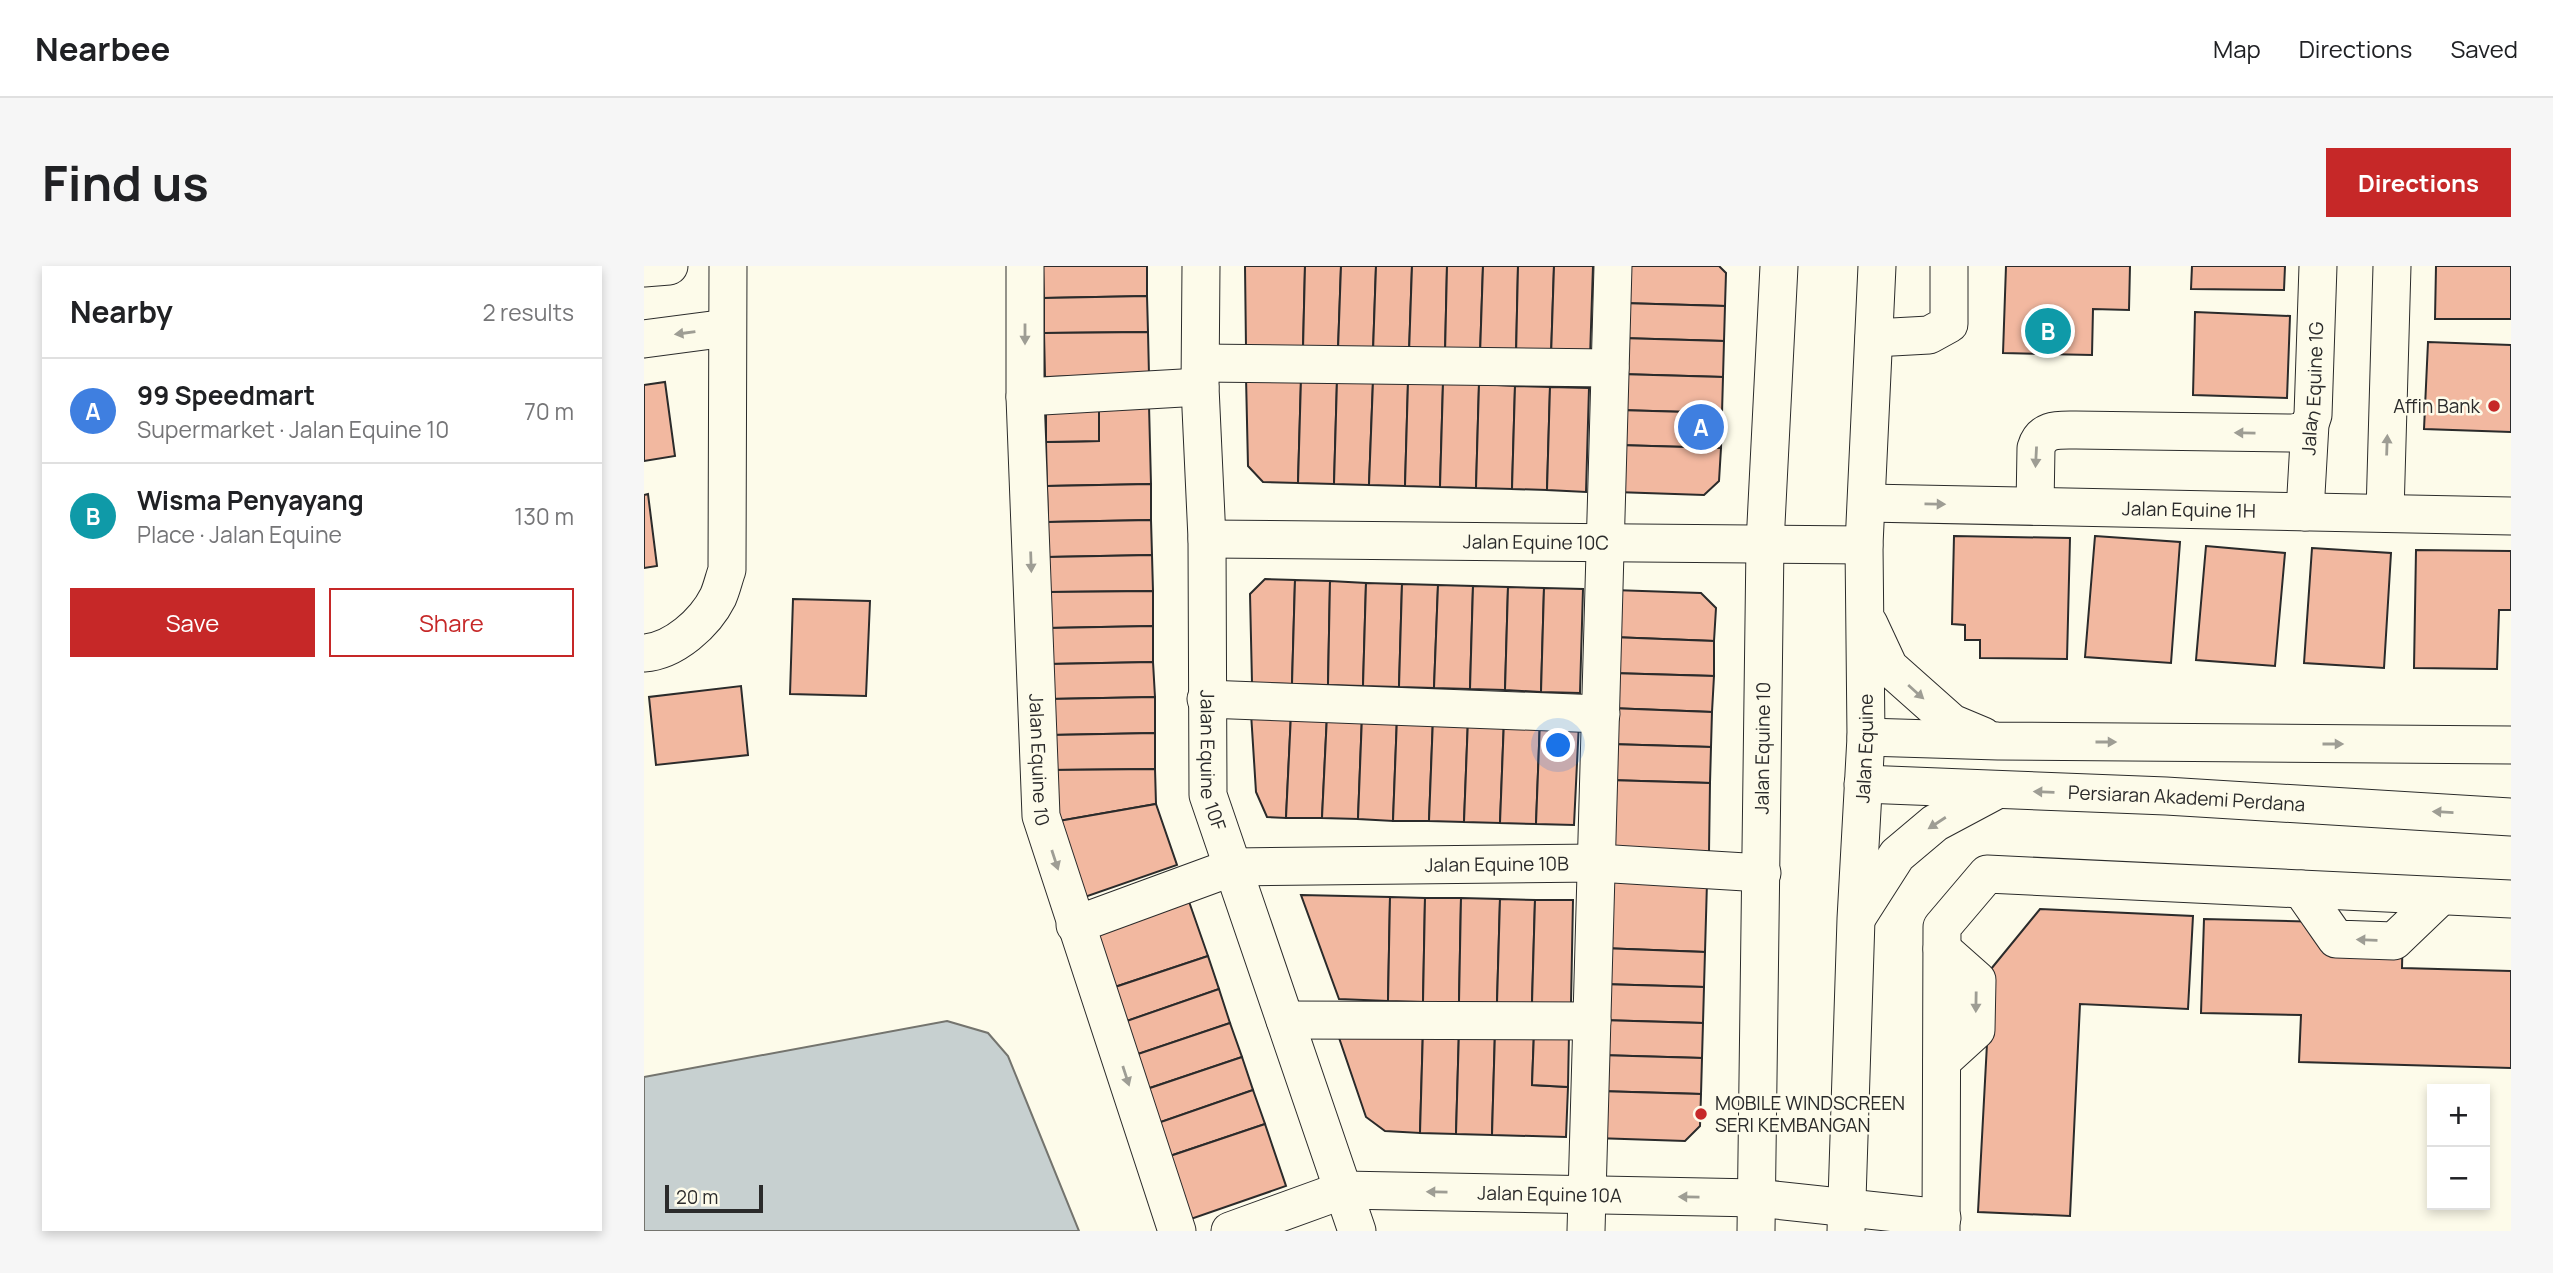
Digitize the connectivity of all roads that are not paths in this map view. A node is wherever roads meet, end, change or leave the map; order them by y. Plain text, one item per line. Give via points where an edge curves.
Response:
1 (669, 266) edge
2 (728, 266) edge
3 (1025, 266) edge
4 (1201, 266) edge
5 (1613, 266) edge
6 (1779, 266) edge
7 (1877, 266) edge
8 (1949, 266) edge
9 (2318, 266) edge
10 (2392, 266) edge
11 (644, 268) edge
12 (727, 328) junction
13 (1874, 338) junction
14 (644, 339) edge
15 (1610, 368) junction
16 (1201, 375) junction
17 (1025, 397) junction
18 (2310, 424) junction
19 (1867, 503) junction
20 (2035, 506) junction
21 (2305, 512) junction
22 (2385, 513) junction
23 (2511, 516) edge
24 (1207, 540) junction
25 (1605, 543) junction
26 (1765, 544) junction
27 (1864, 545) junction
28 (1865, 617) junction
29 (644, 653) edge
30 (1206, 699) junction
31 (1601, 714) junction
32 (1866, 737) junction
33 (1998, 741) junction
34 (2511, 745) edge
35 (1863, 784) junction
36 (1996, 790) junction
37 (2511, 817) edge
38 (1597, 863) junction
39 (1233, 867) junction
40 (1762, 873) junction
41 (2301, 889) junction
42 (2441, 896) junction
43 (2511, 899) edge
44 (1856, 919) junction
45 (1075, 925) junction
46 (1285, 1020) junction
47 (1592, 1021) junction
48 (1343, 1190) junction
49 (1587, 1213) edge
50 (1756, 1214) edge
51 (1846, 1219) edge
52 (1941, 1224) edge
53 (1177, 1231) edge
54 (1230, 1231) edge
55 (1357, 1231) edge

1 - 11 street
2 - 12 street
3 -> 17 street, Jalan Equine 10
4 - 16 street, Jalan Equine 10F
5 - 15 street
6 - 26 street, Jalan Equine 10
7 - 13 street, Jalan Equine
8 - 13 street via 1949,324 1929,335
9 - 18 street, Jalan Equine 1G
22 -> 10 street
12 -> 14 street
12 - 29 street via 727,570 718,597 701,623 675,643
13 - 19 street, Jalan Equine
15 - 16 street
15 - 25 street
16 - 17 street
16 - 24 street, Jalan Equine 10F
17 -> 45 street, Jalan Equine 10 via 1041,816
18 -> 20 street via 2293,433 2045,433 2036,449
18 - 21 street, Jalan Equine 1G
19 -> 20 street, Jalan Equine 1H
19 - 27 street, Jalan Equine
20 - 21 street, Jalan Equine 1H
21 - 22 street, Jalan Equine 1H
22 - 23 street, Jalan Equine 1H
24 - 25 street, Jalan Equine 10C
24 - 30 street, Jalan Equine 10F
25 - 26 street, Jalan Equine 10C
25 - 31 street
26 - 27 street, Jalan Equine 10C
26 - 40 street, Jalan Equine 10
27 - 28 street, Jalan Equine
28 - 32 street, Jalan Equine
28 -> 33 street via 1889,667 1917,694 1952,723
30 - 31 street
30 - 39 street, Jalan Equine 10F via 1208,795
31 - 38 street
32 - 33 street
32 - 35 street, Jalan Equine
33 -> 34 street
35 - 36 street, Persiaran Akademi Perdana
35 - 44 street, Jalan Equine
37 -> 36 street, Persiaran Akademi Perdana
36 -> 44 street via 1935,823 1897,855
38 - 39 street, Jalan Equine 10B
38 - 40 street, Jalan Equine 10B
38 - 47 street
39 - 45 street, Jalan Equine 10B
39 - 46 street, Jalan Equine 10F
40 - 50 street, Jalan Equine 10
41 - 42 street
42 -> 41 street via 2394,941 2336,939
41 - 52 street via 1987,874 1942,927
42 - 43 street
44 - 51 street, Jalan Equine
45 -> 53 street, Jalan Equine 10
46 - 47 street
46 - 48 street, Jalan Equine 10F
47 - 49 street
49 -> 48 street, Jalan Equine 10A
48 - 54 street
48 - 55 street, Jalan Equine 10F
50 -> 49 street, Jalan Equine 10A
50 - 51 street, Jalan Equine 10A
51 - 52 street, Jalan Equine 10A

